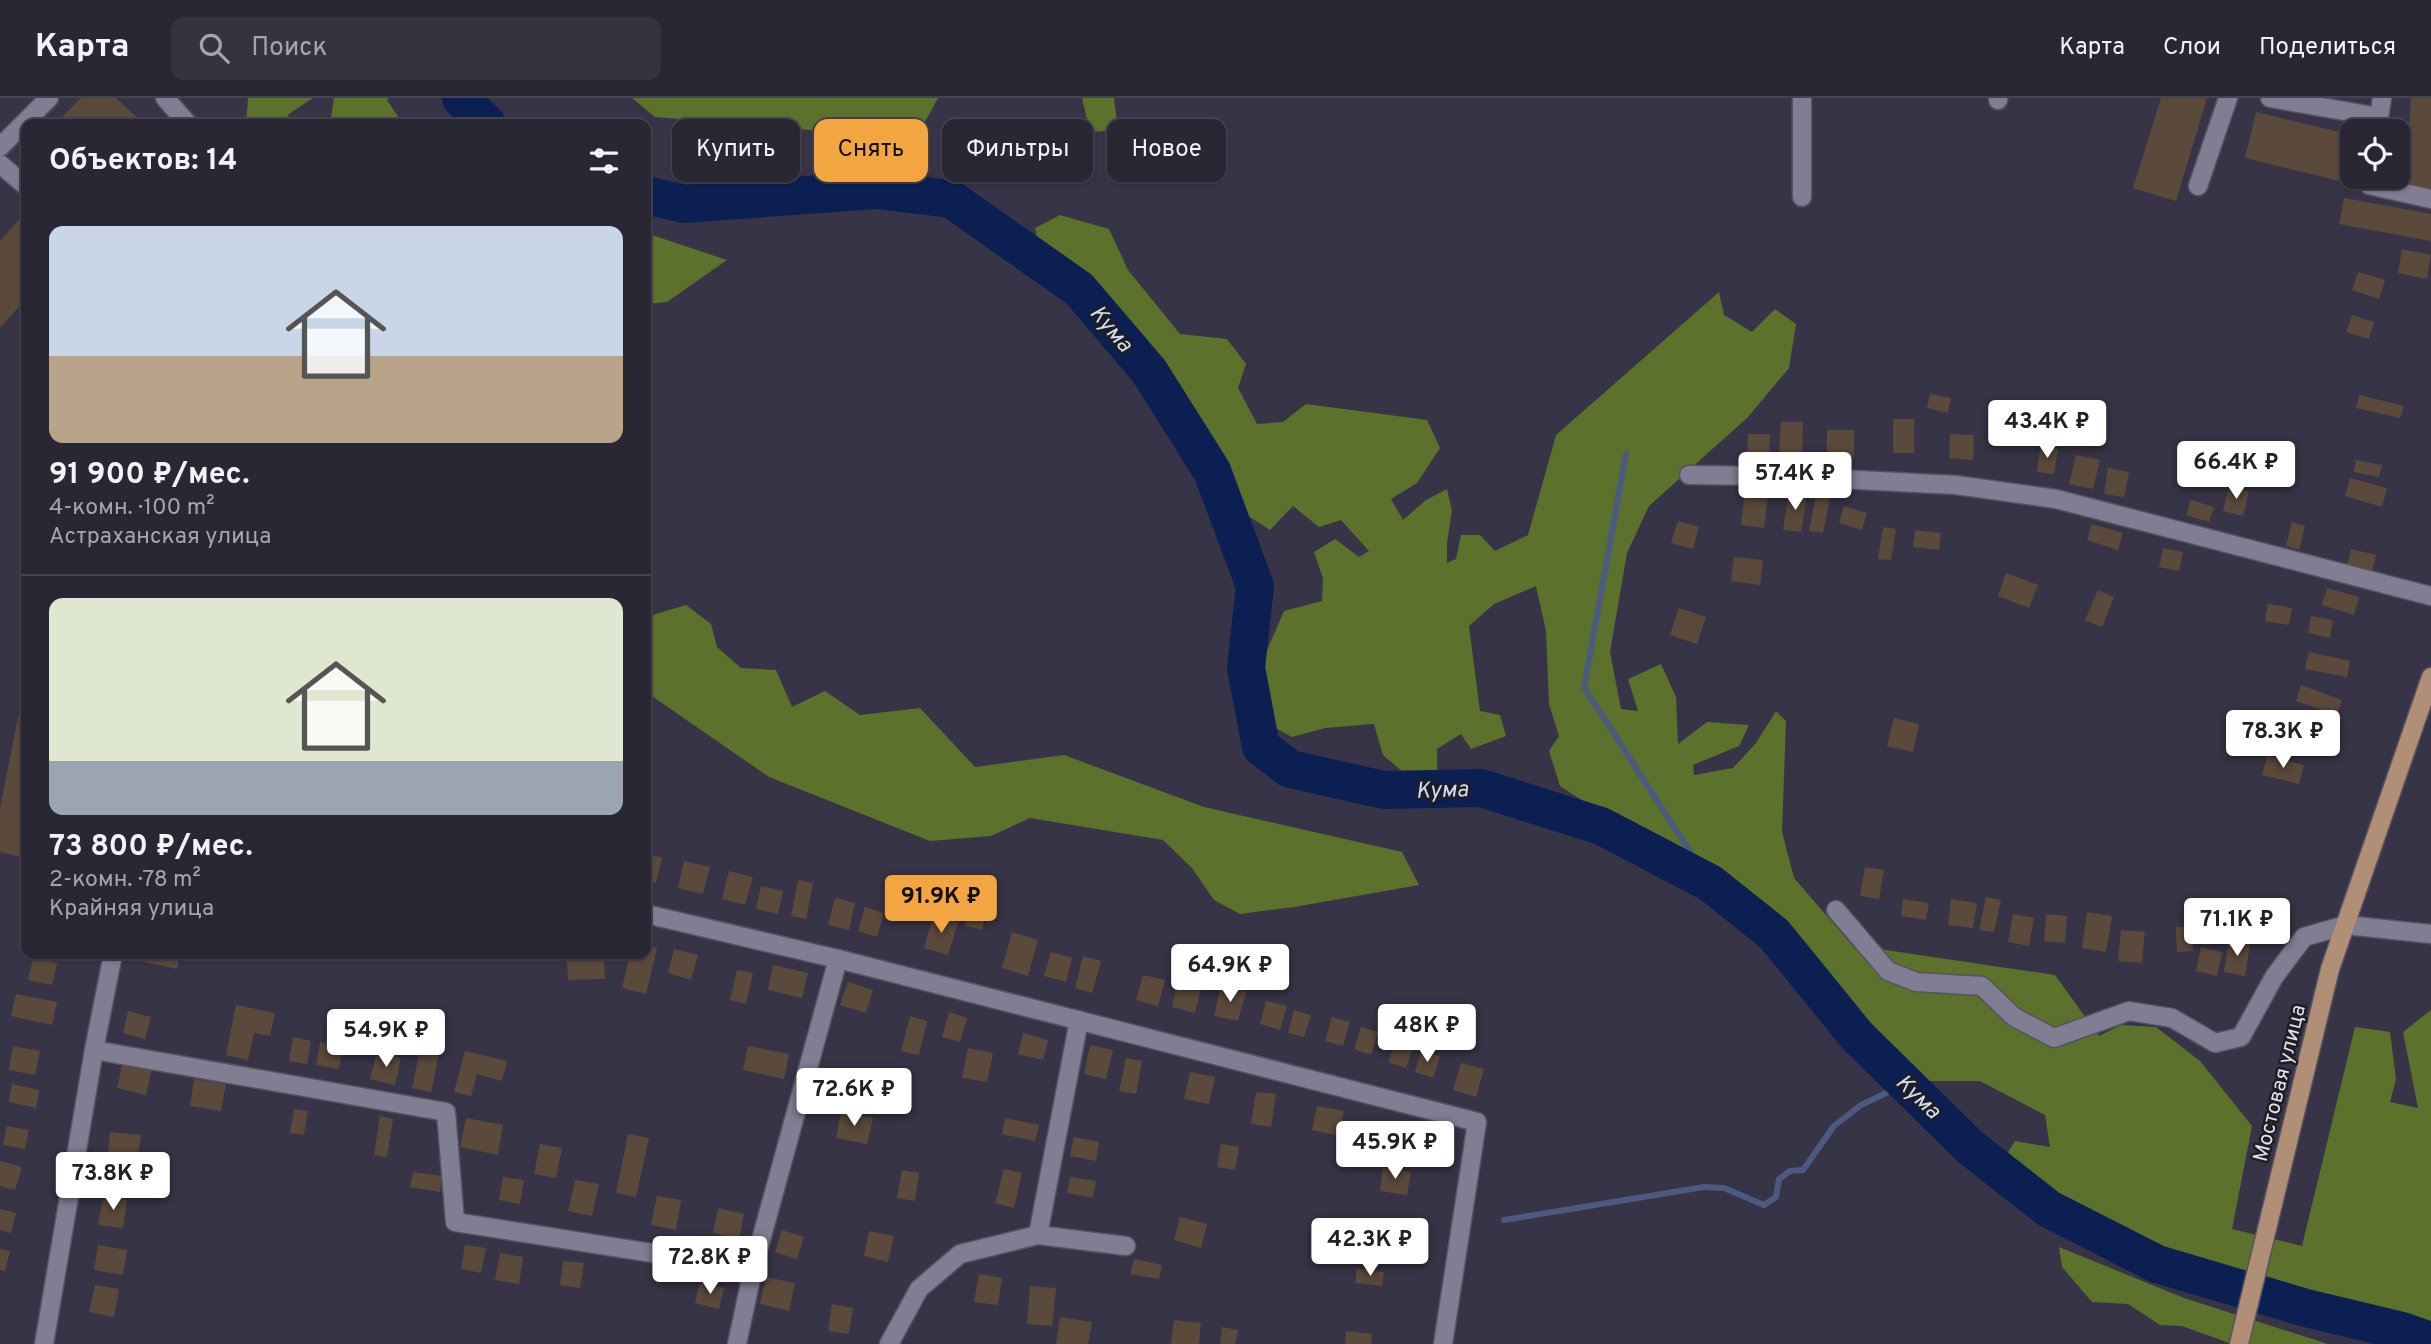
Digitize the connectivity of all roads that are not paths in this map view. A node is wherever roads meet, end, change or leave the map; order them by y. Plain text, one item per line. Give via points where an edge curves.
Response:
1 (49, 98) edge
2 (165, 98) edge
3 (1802, 98) edge
4 (2228, 98) edge
5 (2270, 98) edge
6 (2382, 98) edge
7 (28, 119) edge
8 (184, 119) edge
9 (2357, 119) edge
10 (2379, 119) edge
11 (21, 126) edge
12 (0, 147) edge
13 (0, 164) edge
14 (21, 182) edge
15 (2198, 186) dead end
16 (2387, 189) edge
17 (1802, 197) dead end
18 (2431, 199) edge
19 (1689, 475) dead end
20 (2431, 596) edge
21 (2431, 677) edge
22 (1836, 909) dead end
23 (651, 915) edge
24 (2346, 925) junction
25 (2431, 934) edge
26 (112, 959) edge
27 (838, 959) junction
28 (1079, 1020) junction
29 (94, 1049) junction
30 (1038, 1234) junction
31 (1126, 1246) dead end
32 (753, 1269) junction
33 (44, 1344) edge
34 (737, 1344) edge
35 (889, 1344) edge
36 (1443, 1344) edge
37 (2239, 1344) edge

1 - 7 street
2 - 8 street
3 - 17 street
4 - 15 street
5 - 9 street
6 - 10 street
11 - 12 street
13 - 14 street
16 - 18 street
19 - 20 street via 1956,485 2056,499
21 - 24 main road, Мостовая улица
22 - 24 street via 1888,971 1916,982 1982,986 2014,1017 2054,1038 2129,1011 2172,1018 2215,1043 2241,1037 2274,977 2304,937
23 - 27 street
24 - 25 street
24 - 37 main road, Мостовая улица via 2330,969
26 - 29 street
27 - 28 street
27 - 32 street
28 - 30 street
28 - 36 street via 1477,1122
29 - 32 street via 446,1112 455,1222
29 - 33 street
30 - 31 street
30 - 35 street via 960,1254 919,1289
32 - 34 street

